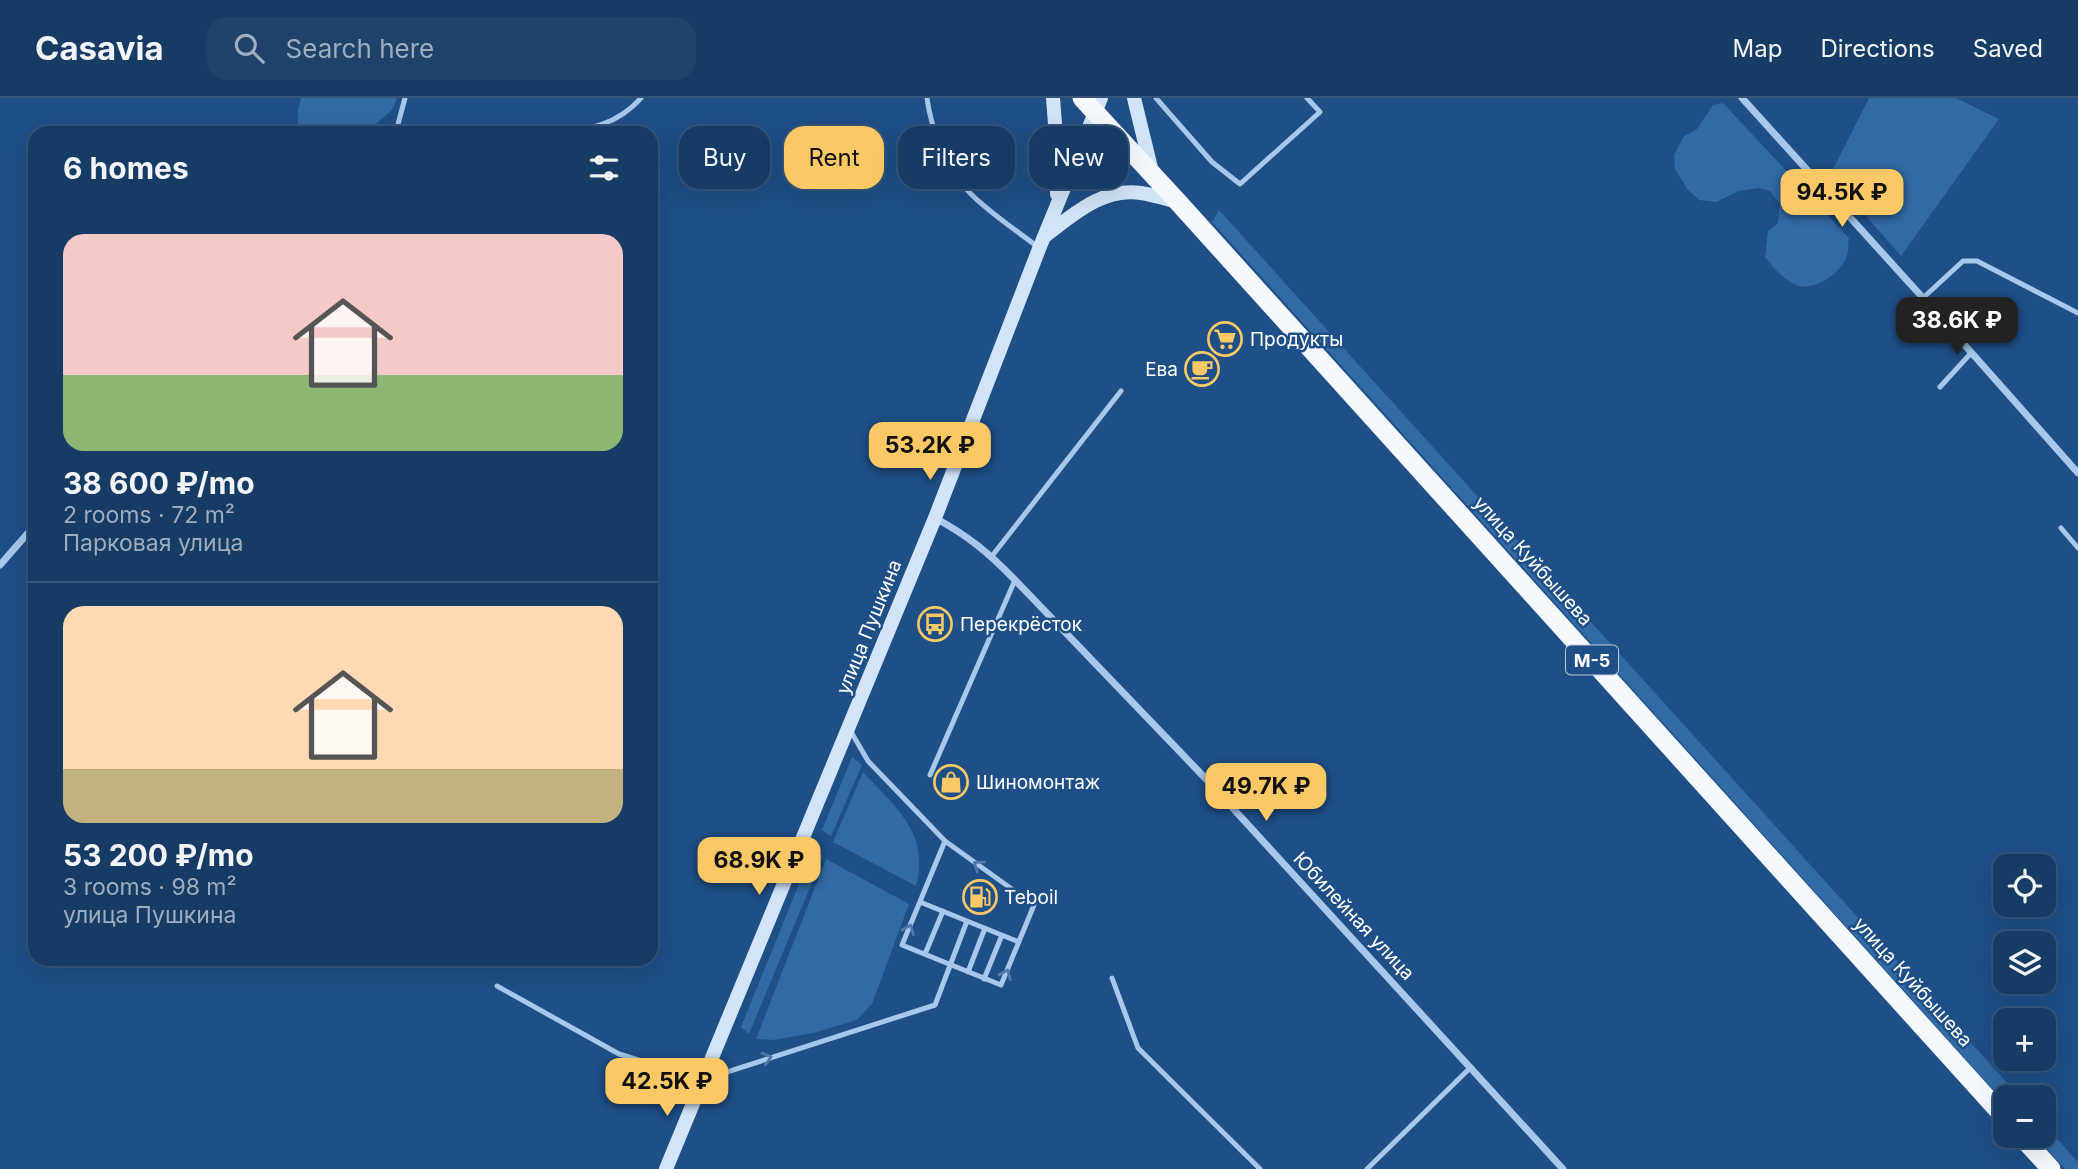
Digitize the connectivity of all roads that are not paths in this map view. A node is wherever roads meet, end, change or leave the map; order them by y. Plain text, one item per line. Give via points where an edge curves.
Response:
1 (405, 98) edge
2 (641, 98) edge
3 (927, 98) edge
4 (1053, 98) edge
5 (1134, 98) edge
6 (1156, 98) edge
7 (1307, 98) edge
8 (1742, 98) edge
9 (1092, 102) edge
10 (397, 126) edge
11 (598, 126) edge
12 (1152, 174) junction
13 (1178, 202) junction
14 (1056, 206) junction
15 (1042, 243) junction
16 (1923, 298) junction
17 (2078, 313) edge
18 (1971, 353) junction
19 (1940, 387) dead end
20 (1121, 391) dead end
21 (2078, 474) edge
22 (934, 518) junction
23 (2062, 528) dead end
24 (28, 533) edge
25 (2078, 548) edge
26 (992, 556) junction
27 (0, 565) edge
28 (1015, 580) junction
29 (848, 727) junction
30 (930, 775) dead end
31 (945, 841) junction
32 (920, 902) junction
33 (943, 911) junction
34 (967, 920) junction
35 (985, 928) junction
36 (1002, 935) junction
37 (1019, 942) junction
38 (925, 954) junction
39 (949, 965) junction
40 (968, 972) junction
41 (1112, 978) dead end
42 (984, 979) junction
43 (497, 986) dead end
44 (1471, 1067) junction
45 (702, 1080) junction
46 (1993, 1105) edge
47 (2032, 1148) edge
48 (666, 1169) edge
49 (1260, 1169) edge
50 (1367, 1169) edge
51 (1563, 1169) edge
52 (2051, 1169) edge

1 - 10 lane
2 - 11 lane via 622,116
3 - 15 lane via 945,158 968,192
4 - 14 main road
5 - 12 main road
6 - 7 lane via 1212,162 1240,184 1320,112
8 - 16 street
9 - 12 highway, улица Куйбышева / М-5
9 - 14 main road, улица Пушкина
12 - 13 highway, улица Куйбышева / М-5
13 - 15 main road via 1131,192 1102,197 1079,210
13 - 46 highway, улица Куйбышева / М-5
14 - 15 main road, улица Пушкина
15 - 22 main road, улица Пушкина
16 - 17 lane via 1963,261 1977,261
16 - 18 street
18 - 19 lane
18 - 21 street
20 - 26 lane
22 - 26 street, Юбилейная улица
22 - 29 main road, улица Пушкина
23 - 25 lane
24 - 27 street
26 - 28 street, Юбилейная улица
28 - 30 lane
28 - 44 street, Юбилейная улица
29 - 31 lane via 868,761
29 - 45 main road, улица Пушкина
31 - 32 lane
37 -> 31 lane via 1034,905
32 - 33 lane
38 -> 32 lane via 902,945
33 - 34 lane
33 - 38 lane
34 - 35 lane
34 - 39 lane
35 - 36 lane
35 - 40 lane
36 - 37 lane
36 - 42 lane
42 -> 37 lane via 1001,985
38 - 39 lane
39 - 40 lane
45 -> 39 lane via 935,1005
40 - 42 lane
41 - 49 lane via 1138,1048
43 - 45 lane via 619,1054
44 - 50 lane
44 - 51 street, Юбилейная улица
45 - 48 main road, улица Пушкина
47 - 52 highway

